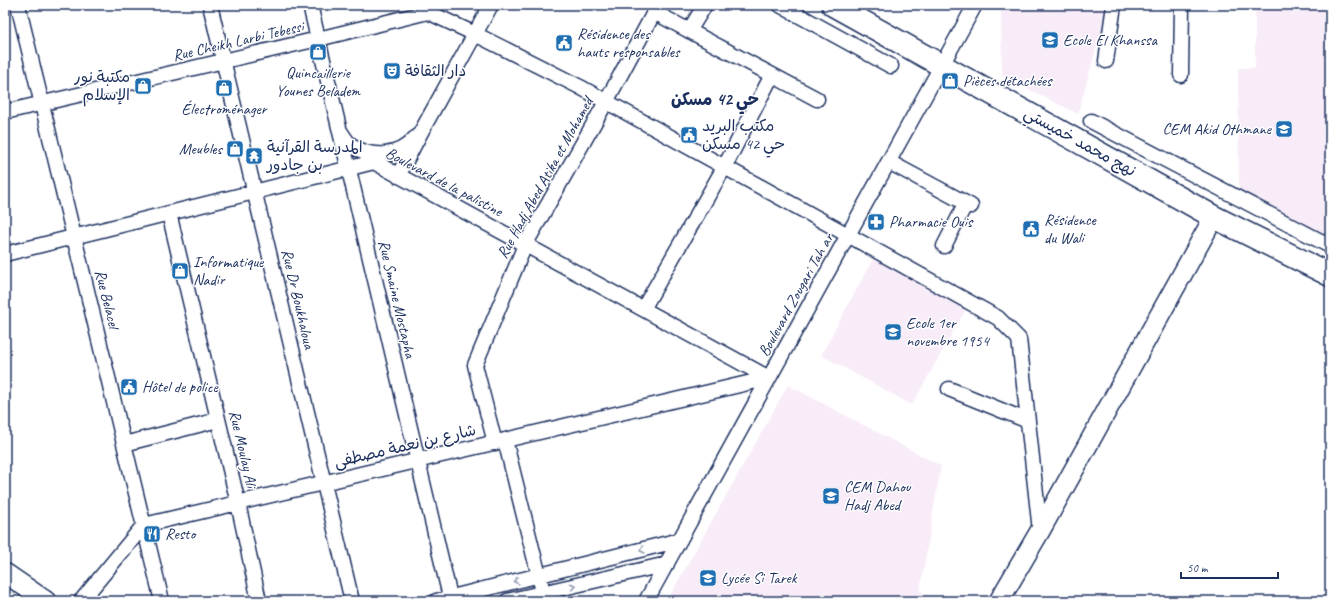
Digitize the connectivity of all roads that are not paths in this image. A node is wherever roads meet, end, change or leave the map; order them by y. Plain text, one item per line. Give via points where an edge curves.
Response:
1 (18, 5) edge
2 (210, 5) edge
3 (310, 5) edge
4 (491, 5) edge
5 (705, 5) edge
6 (780, 5) edge
7 (833, 5) edge
8 (976, 5) edge
9 (1114, 5) edge
10 (1182, 5) edge
11 (656, 8) edge
12 (689, 31) junction
13 (475, 34) junction
14 (318, 40) junction
15 (1106, 61) dead end
16 (224, 62) junction
17 (942, 65) junction
18 (891, 66) dead end
19 (772, 75) junction
20 (1181, 75) dead end
21 (817, 99) dead end
22 (606, 102) junction
23 (42, 103) junction
24 (5, 112) edge
25 (1091, 121) dead end
26 (339, 130) junction
27 (421, 132) junction
28 (889, 162) junction
29 (725, 166) junction
30 (349, 168) junction
31 (398, 176) junction
32 (255, 192) junction
33 (169, 213) junction
34 (1214, 216) junction
35 (848, 235) junction
36 (74, 236) junction
37 (525, 244) junction
38 (944, 246) dead end
39 (1330, 246) edge
40 (5, 254) edge
41 (1330, 275) edge
42 (643, 309) junction
43 (769, 378) junction
44 (949, 389) dead end
45 (218, 420) junction
46 (1028, 421) junction
47 (500, 442) junction
48 (124, 444) junction
49 (418, 461) junction
50 (324, 483) junction
51 (238, 503) junction
52 (144, 525) junction
53 (1040, 531) junction
54 (680, 540) junction
55 (667, 564) junction
56 (5, 573) edge
57 (539, 575) junction
58 (543, 593) junction
59 (451, 599) edge
60 (46, 601) edge
61 (81, 601) edge
62 (162, 601) edge
63 (259, 601) edge
64 (352, 601) edge
65 (436, 601) edge
66 (507, 601) edge
67 (646, 601) edge
68 (999, 601) edge

1 - 23 street, Rue Belacel
2 - 16 street, Rue Dr Boukhaloua
3 - 14 street, Rue Smaine Mostapha
4 - 13 street
5 - 12 street
6 - 18 street
7 - 17 main road, نهج محمد خميستي
8 - 17 street, Boulevard Zougari Tah ar
9 - 15 street
10 - 20 street
11 - 12 street
11 - 22 street, Rue Hadj Abed Atika et Mohamed
12 - 19 street
13 - 14 street, Rue Cheikh Larbi Tebessi via 428,12
13 - 22 street, Rue Cheikh Larbi Tebessi
13 - 27 street
14 - 16 street, Rue Cheikh Larbi Tebessi
14 - 26 street, Rue Smaine Mostapha
16 - 23 street, Rue Cheikh Larbi Tebessi
16 - 32 street, Rue Dr Boukhaloua
17 - 28 street, Boulevard Zougari Tah ar
17 - 34 main road, نهج محمد خميستي
19 - 21 street
19 - 29 street
22 - 29 street, Rue Cheikh Larbi Tebessi
22 - 37 street, Rue Hadj Abed Atika et Mohamed
23 - 24 street, Rue Cheikh Larbi Tebessi
23 - 36 street, Rue Belacel
25 - 39 street
26 - 27 street via 349,143 363,152 379,155 396,153 410,145
26 - 30 street, Rue Smaine Mostapha
27 - 31 street
28 - 35 street, Boulevard Zougari Tah ar
28 - 38 street via 968,205
29 - 35 street, Rue Cheikh Larbi Tebessi
29 - 42 street
30 - 31 street, Boulevard de la palistine via 374,162
30 - 32 street, Boulevard de la palistine
30 - 49 street, Rue Smaine Mostapha
31 - 37 street, Boulevard de la palistine
32 - 33 street, Boulevard de la palistine
32 - 50 street, Rue Dr Boukhaloua
33 - 36 street, Boulevard de la palistine
33 - 45 street, Rue Moulay Ali
34 - 41 main road, نهج محمد خميستي
34 - 53 street
35 - 43 street, Boulevard Zougari Tah ar
35 - 46 street, Rue Cheikh Larbi Tebessi via 998,318 1019,339
36 - 40 street, Boulevard de la palistine
36 - 48 street, Rue Belacel
37 - 42 street, Boulevard de la palistine
37 - 47 street, Rue Hadj Abed Atika et Mohamed via 475,365
42 - 43 street, Boulevard de la palistine
43 - 47 street, شارع بن نعمة مصطفى
43 - 54 street, Boulevard Zougari Tah ar
44 - 46 street
45 - 48 street
45 - 51 street, Rue Moulay Ali
46 - 53 street, Rue Cheikh Larbi Tebessi
47 - 49 street, شارع بن نعمة مصطفى
47 - 57 street, Rue Hadj Abed Atika et Mohamed
48 - 52 street, Rue Belacel
49 - 50 street, شارع بن نعمة مصطفى
49 - 59 street, Rue Smaine Mostapha
50 - 51 street, شارع بن نعمة مصطفى
50 - 64 street, Rue Dr Boukhaloua
51 - 52 street, شارع بن نعمة مصطفى
51 - 63 street, Rue Moulay Ali
52 - 61 street
52 - 62 street, Rue Belacel
53 - 68 street
54 - 55 street, Boulevard Zougari Tah ar
54 -> 57 street
58 -> 55 street
55 - 67 street, Boulevard Zougari Tah ar
56 - 60 street
57 - 58 street, Rue Hadj Abed Atika et Mohamed
57 -> 59 street
58 - 66 street
59 - 65 street

